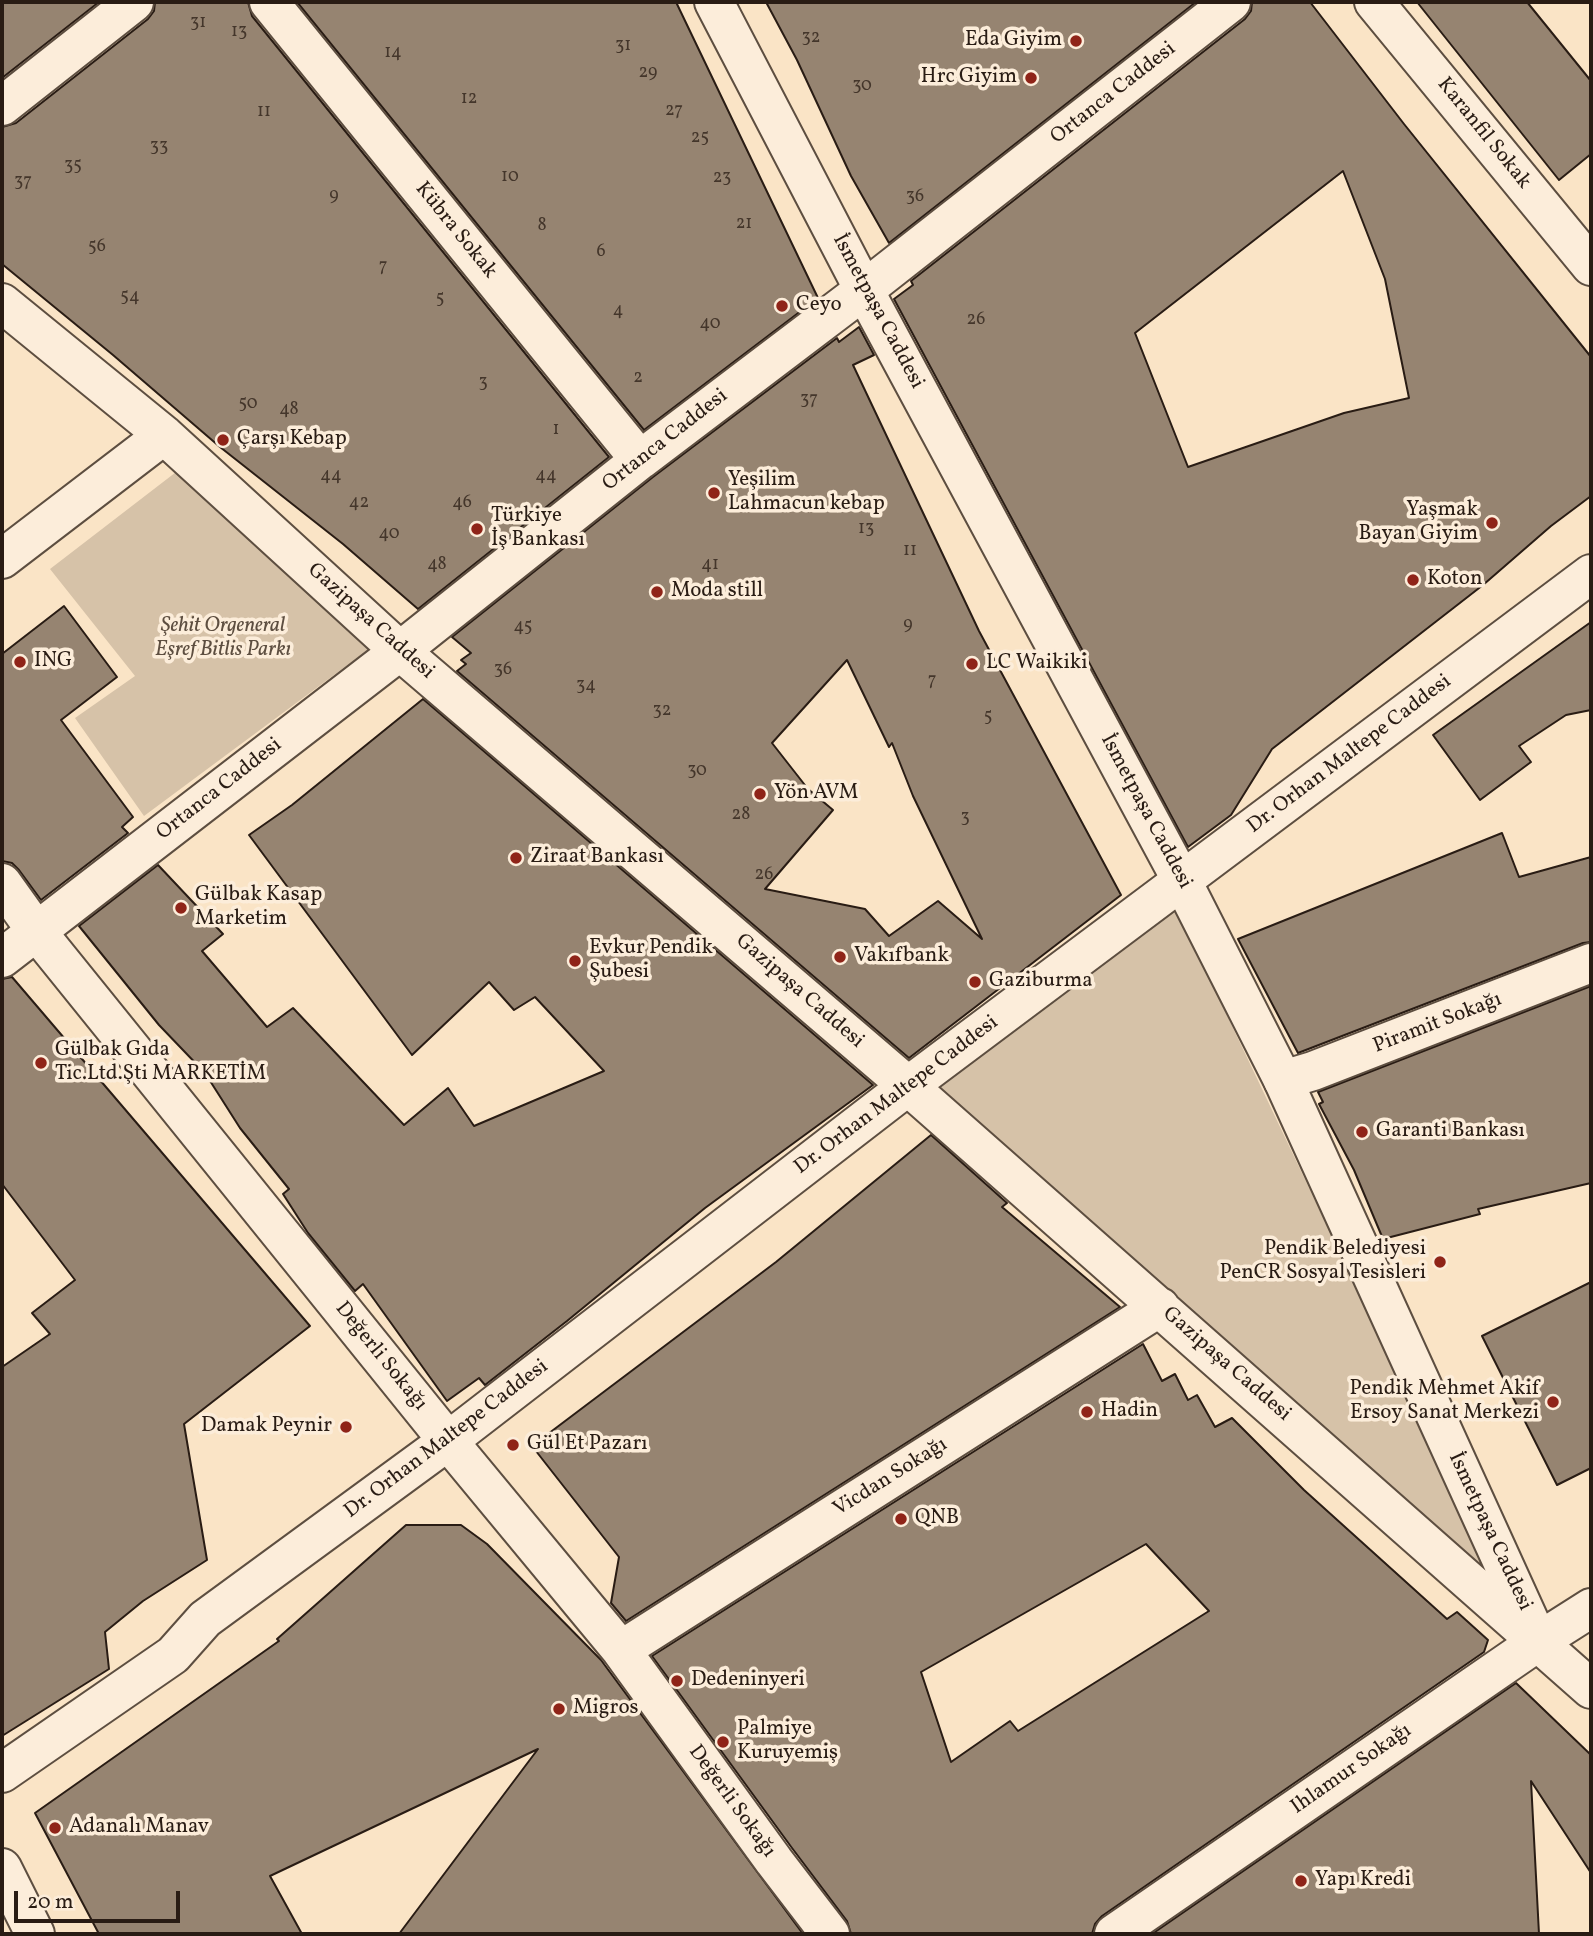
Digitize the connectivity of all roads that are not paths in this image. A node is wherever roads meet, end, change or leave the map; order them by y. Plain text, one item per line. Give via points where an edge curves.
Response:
1 (134, 2) edge
2 (269, 2) edge
3 (714, 2) edge
4 (1231, 2) edge
5 (1374, 2) edge
6 (2, 106) edge
7 (1591, 266) edge
8 (864, 290) junction
9 (2, 303) edge
10 (164, 435) junction
11 (640, 460) junction
12 (2, 559) edge
13 (1591, 574) edge
14 (400, 651) junction
15 (1182, 881) junction
16 (2, 883) edge
17 (37, 932) junction
18 (2, 958) edge
19 (1591, 964) edge
20 (1283, 1080) junction
21 (908, 1086) junction
22 (1160, 1307) junction
23 (448, 1441) junction
24 (1591, 1608) edge
25 (205, 1619) junction
26 (1539, 1641) junction
27 (621, 1650) junction
28 (1591, 1689) edge
29 (2, 1744) edge
30 (2, 1773) edge
31 (2, 1868) edge
32 (35, 1934) edge
33 (830, 1934) edge
34 (1114, 1934) edge

1 - 6 street
2 - 11 street, Kübra Sokak
3 - 8 street, İsmetpaşa Caddesi
4 - 8 street, Ortanca Caddesi
5 - 7 street, Karanfil Sokak
8 - 11 street, Ortanca Caddesi
8 - 15 street, İsmetpaşa Caddesi
9 - 10 street, Gazipaşa Caddesi
10 - 12 street
10 - 14 street, Gazipaşa Caddesi
11 - 14 street, Ortanca Caddesi
13 - 15 street, Dr. Orhan Maltepe Caddesi
14 - 17 street, Ortanca Caddesi
14 - 21 street, Gazipaşa Caddesi
15 - 20 street, İsmetpaşa Caddesi
15 - 21 street, Dr. Orhan Maltepe Caddesi
16 - 17 street, Değerli Sokağı
17 - 18 street, Ortanca Caddesi
17 - 23 street, Değerli Sokağı
19 - 20 street, Piramit Sokağı
20 - 26 street, İsmetpaşa Caddesi
21 - 22 street, Gazipaşa Caddesi
21 - 23 street, Dr. Orhan Maltepe Caddesi
22 - 26 street, Gazipaşa Caddesi
22 - 27 street, Vicdan Sokağı
23 - 25 street, Dr. Orhan Maltepe Caddesi
23 - 27 street, Değerli Sokağı
24 - 26 street, Ihlamur Sokağı
25 - 29 street via 160,1636
25 - 30 street via 173,1655
26 - 28 street, Gazipaşa Caddesi
26 - 34 street, Ihlamur Sokağı
27 - 33 street, Değerli Sokağı
31 - 32 street

